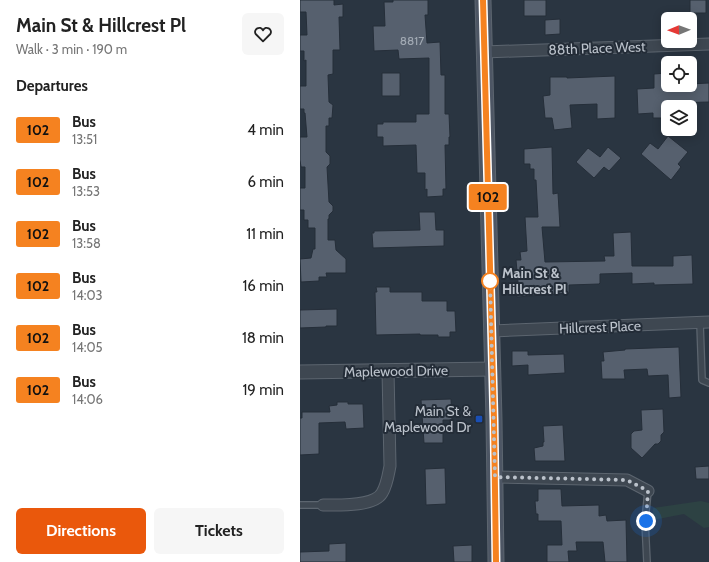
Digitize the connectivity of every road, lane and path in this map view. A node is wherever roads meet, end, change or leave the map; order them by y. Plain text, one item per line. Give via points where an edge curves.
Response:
1 (483, 0) edge
2 (709, 44) edge
3 (484, 52) junction
4 (704, 323) edge
5 (492, 331) junction
6 (492, 369) junction
7 (388, 371) junction
8 (300, 372) edge
9 (709, 383) edge
10 (495, 477) junction
11 (648, 491) joint
12 (300, 505) edge
13 (323, 505) joint
14 (496, 562) edge
15 (647, 562) edge

1 - 3 main road
2 - 3 street, 88th Place West
3 - 5 main road
4 - 5 street, Hillcrest Place
4 - 9 lane via 702,380
5 - 6 main road
6 - 7 street, Maplewood Drive
6 - 10 main road
7 - 8 street, Maplewood Drive
7 - 13 street via 390,466 382,495 368,502
10 - 11 street via 627,480
10 - 14 main road
11 - 15 lane
12 - 13 lane

